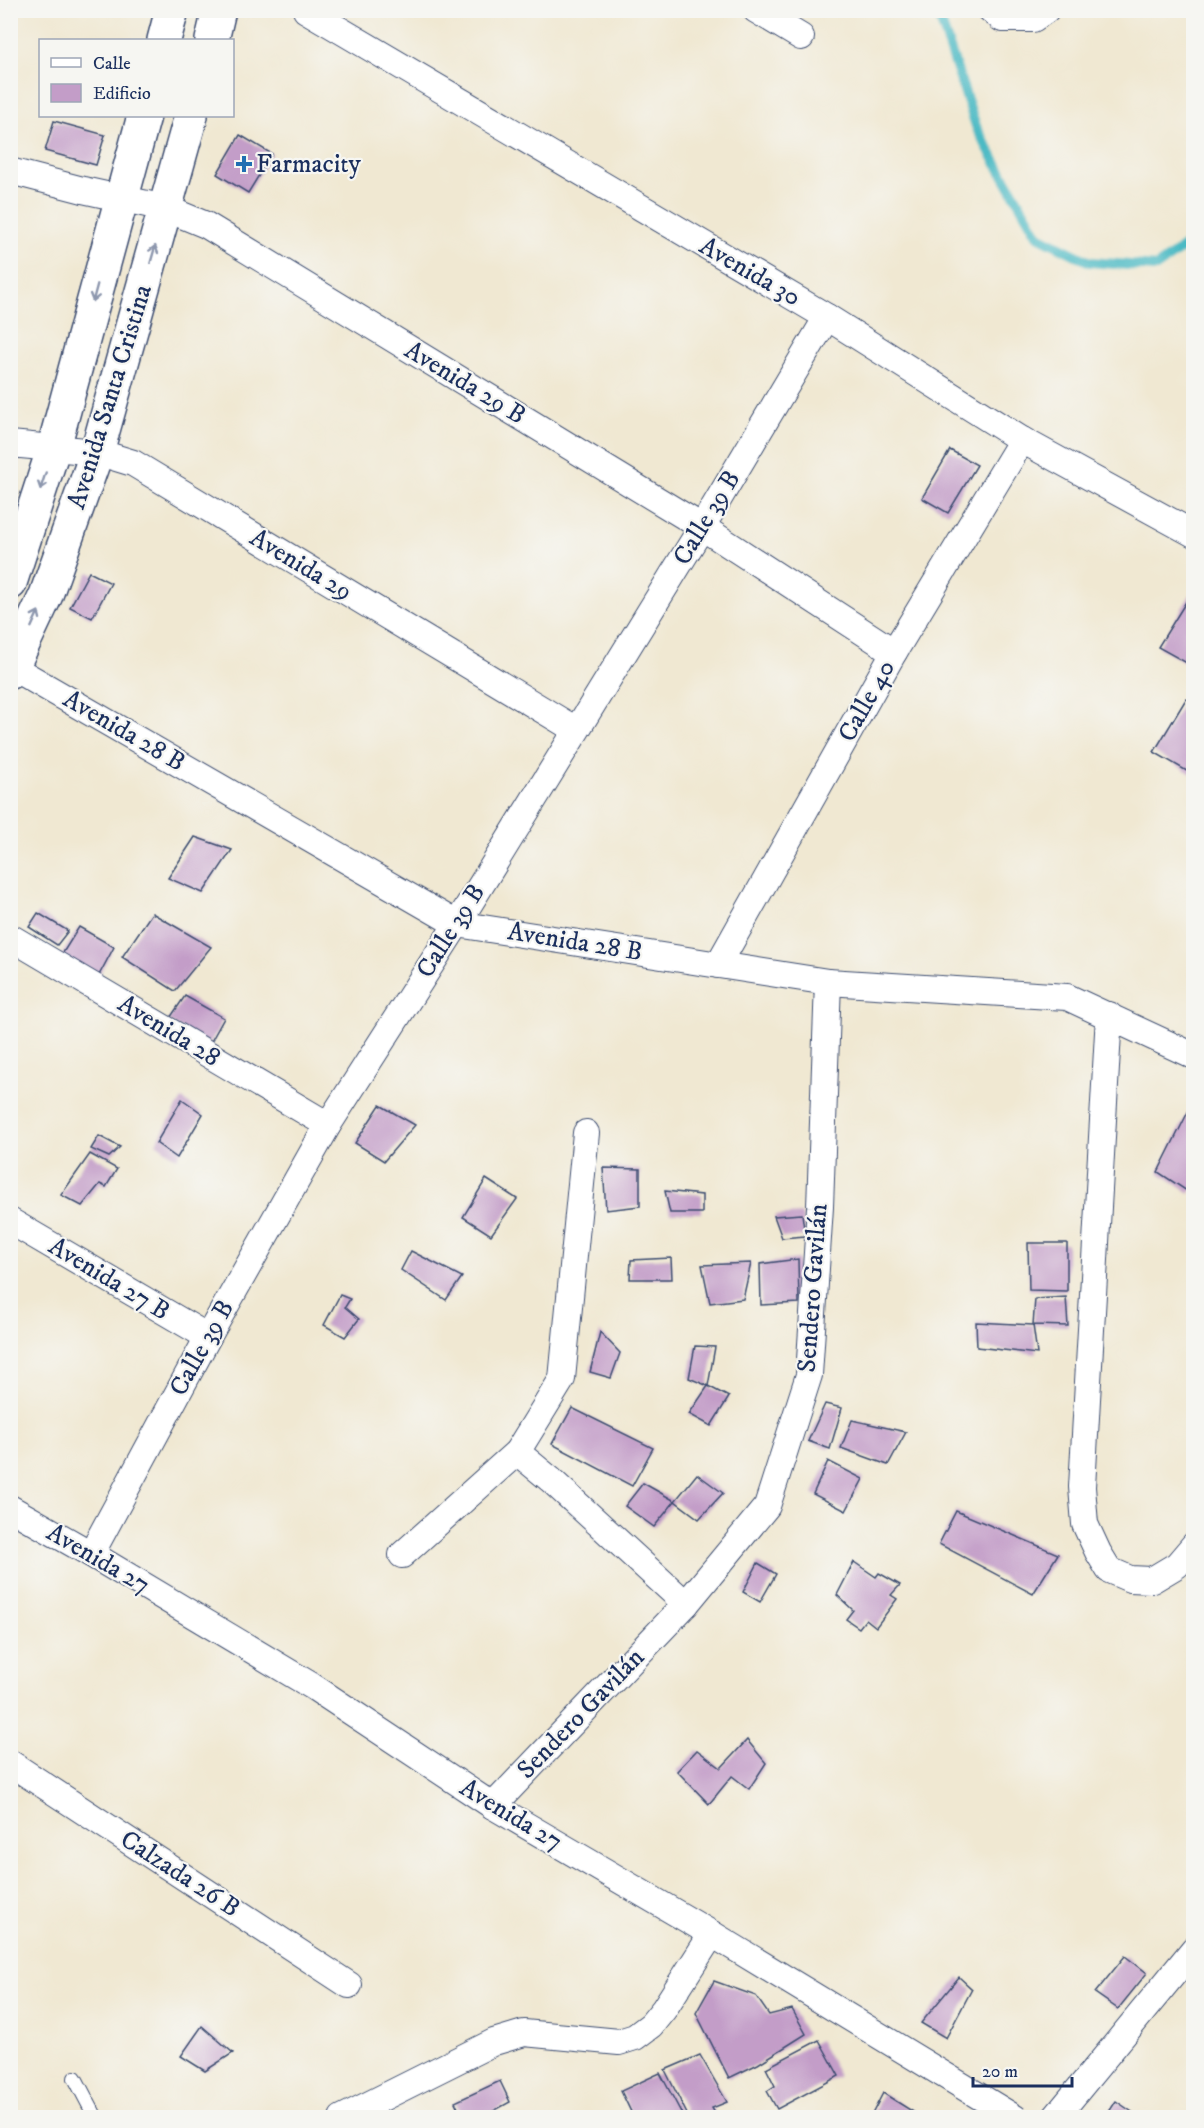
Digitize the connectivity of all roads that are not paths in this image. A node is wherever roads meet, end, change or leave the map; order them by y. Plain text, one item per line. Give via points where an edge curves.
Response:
1 (172, 10) edge
2 (219, 10) edge
3 (306, 10) edge
4 (756, 10) edge
5 (991, 10) edge
6 (1046, 10) edge
7 (801, 37) dead end
8 (164, 39) edge
9 (212, 39) edge
10 (144, 117) edge
11 (191, 117) edge
12 (10, 171) edge
13 (121, 198) junction
14 (165, 208) junction
15 (827, 317) junction
16 (1022, 440) junction
17 (10, 444) edge
18 (54, 447) junction
19 (97, 452) junction
20 (702, 527) junction
21 (1194, 534) edge
22 (10, 583) edge
23 (894, 652) junction
24 (12, 668) edge
25 (576, 730) junction
26 (457, 924) junction
27 (10, 938) edge
28 (718, 965) junction
29 (828, 982) junction
30 (1109, 1015) junction
31 (1194, 1056) edge
32 (328, 1125) junction
33 (585, 1133) dead end
34 (10, 1221) edge
35 (208, 1337) junction
36 (517, 1452) junction
37 (10, 1508) edge
38 (1194, 1545) edge
39 (91, 1554) junction
40 (402, 1555) dead end
41 (686, 1604) junction
42 (10, 1763) edge
43 (493, 1806) junction
44 (712, 1934) junction
45 (1194, 1949) edge
46 (349, 1985) dead end
47 (75, 2078) dead end
48 (96, 2118) edge
49 (342, 2118) edge
50 (1015, 2118) edge
51 (1054, 2118) edge

1 - 8 street
2 - 9 street
3 - 15 street, Avenida 30
4 - 7 street
5 - 6 street via 1002,19 1033,19
10 - 13 street, Avenida Santa Cristina
11 - 14 street, Avenida Santa Cristina
12 - 13 street, Avenida 29 B
13 - 14 street, Avenida 29 B
13 -> 18 street, Avenida Santa Cristina
19 -> 14 street, Avenida Santa Cristina
14 - 20 street, Avenida 29 B via 206,225
15 - 16 street, Avenida 30
15 - 20 street, Calle 39 B
16 - 21 street, Avenida 30
16 - 23 street, Calle 40
17 - 18 street, Avenida 29
18 - 19 street, Avenida 29
18 -> 22 street, Avenida Santa Cristina
24 -> 19 street, Avenida Santa Cristina via 46,595
19 - 25 street, Avenida 29 via 133,464
20 - 23 street, Avenida 29 B
20 - 25 street, Calle 39 B
23 - 28 street, Calle 40
24 - 26 street, Avenida 28 B
25 - 26 street, Calle 39 B
26 - 28 street, Avenida 28 B
26 - 32 street, Calle 39 B
27 - 32 street, Avenida 28
28 - 29 street, Avenida 28 B
29 - 30 street, Avenida 28 B via 1067,997
29 - 41 street, Sendero Gavilán via 809,1376 767,1506
30 - 31 street, Avenida 28 B
30 - 38 street via 1082,1487 1085,1524 1109,1570 1130,1579 1152,1580 1177,1565
32 - 35 street, Calle 39 B
33 - 36 street via 562,1380
34 - 35 street, Avenida 27 B
35 - 39 street, Calle 39 B
36 - 40 street
36 - 41 street
37 - 39 street, Avenida 27
39 - 43 street, Avenida 27 via 312,1686
41 - 43 street, Sendero Gavilán
42 - 46 street, Calzada 26 B
43 - 44 street, Avenida 27
44 - 49 street via 664,2010 635,2037 619,2042 524,2033 494,2042
44 - 50 street, Avenida 27
45 - 51 street
47 - 48 lane

